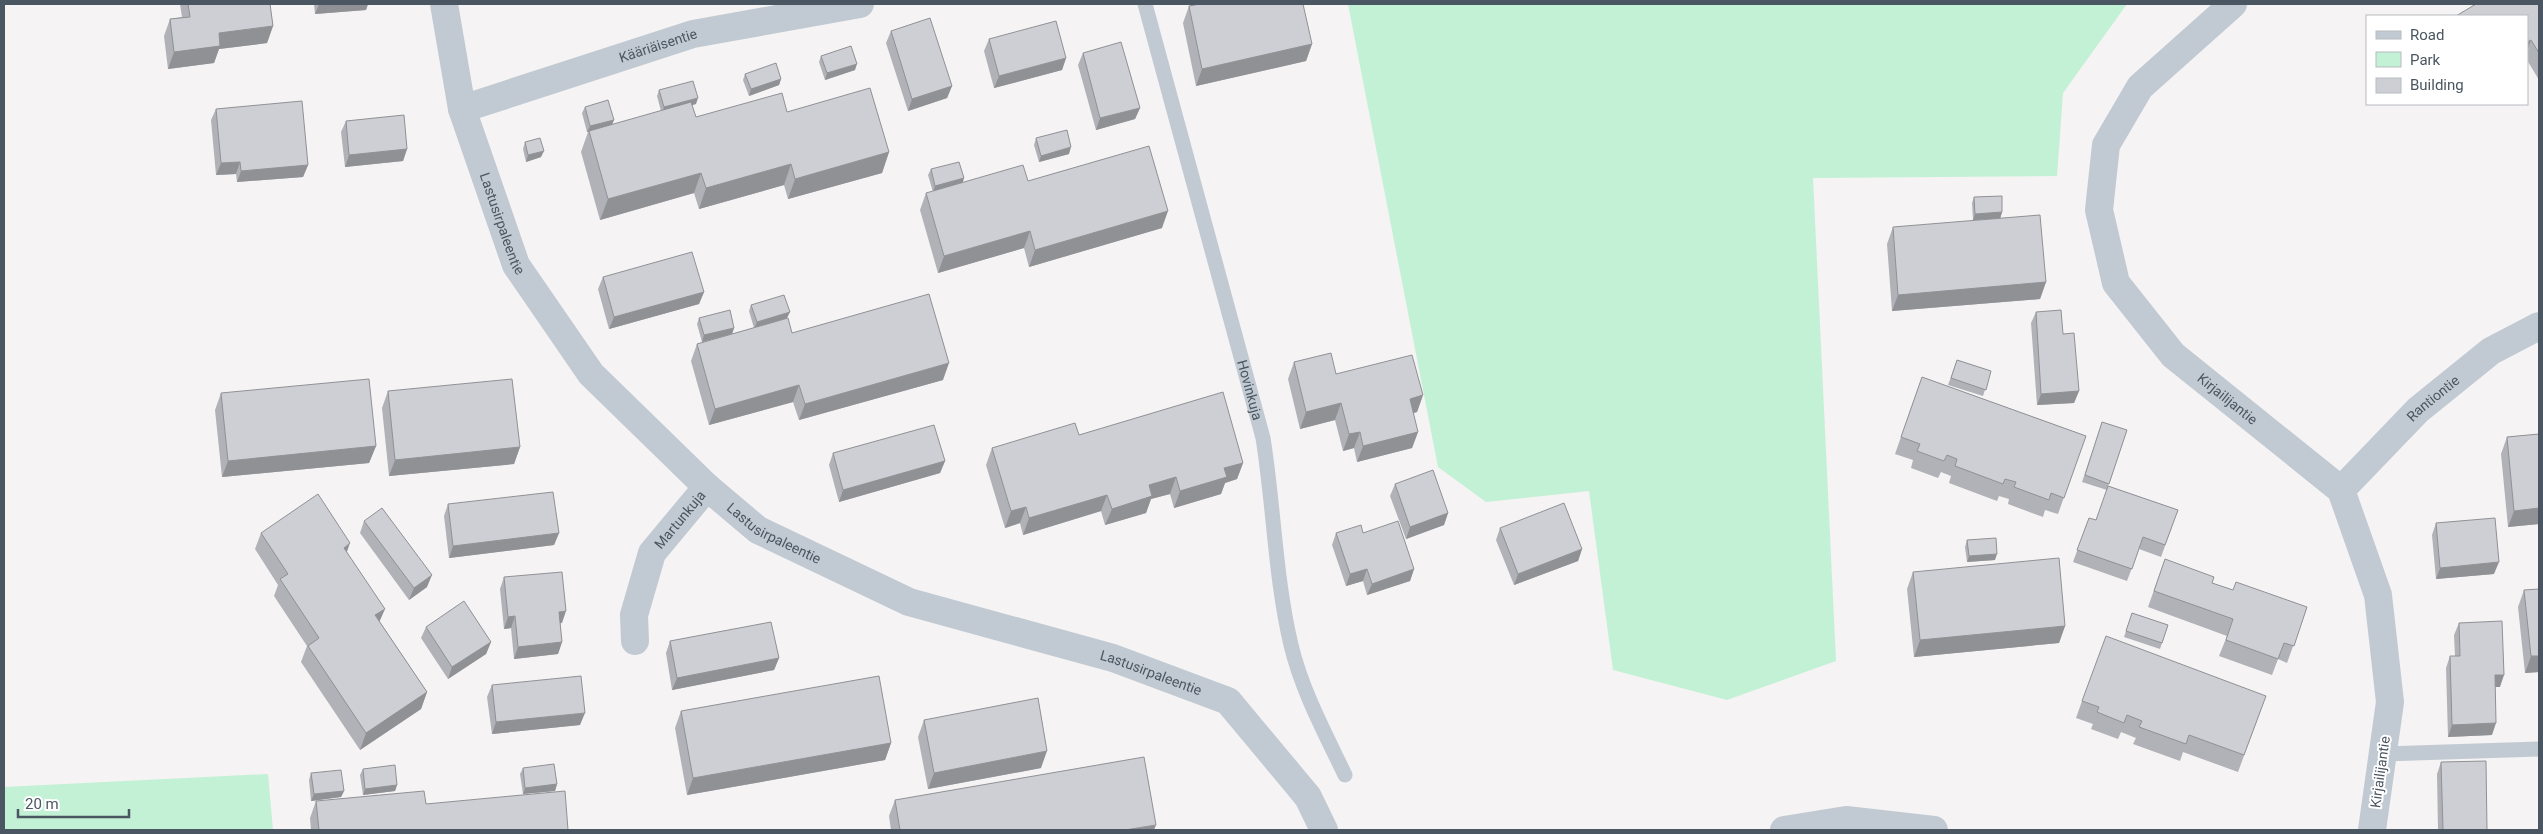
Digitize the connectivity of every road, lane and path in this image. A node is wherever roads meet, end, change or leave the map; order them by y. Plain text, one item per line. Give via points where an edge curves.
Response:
1 (444, 4) edge
2 (860, 4) edge
3 (1145, 4) edge
4 (2233, 4) edge
5 (462, 109) junction
6 (2539, 326) edge
7 (707, 487) junction
8 (2341, 490) junction
9 (635, 641) dead end
10 (2539, 749) edge
11 (2383, 754) junction
12 (1345, 775) dead end
13 (1324, 830) edge
14 (1784, 830) edge
15 (1934, 830) edge
16 (2372, 830) edge

1 - 5 street, Lastusirpaleentie
2 - 5 street, Kääriäisentie via 693,34
3 - 12 lane, Hovinkuja via 1263,438 1271,484 1280,590 1292,647 1317,718
4 - 8 street, Kirjailijantie via 2140,86 2106,145 2099,210 2116,283 2173,355
5 - 7 street, Lastusirpaleentie via 516,265 591,374
6 - 8 street, Rantiontie via 2492,351 2418,410
7 - 9 street, Martunkuja via 652,554 634,615
7 - 13 street, Lastusirpaleentie via 758,530 909,602 1113,658 1228,701 1308,797
8 - 11 street, Kirjailijantie via 2378,595 2390,702
10 - 11 lane
11 - 16 street, Kirjailijantie
14 - 15 street via 1846,820

